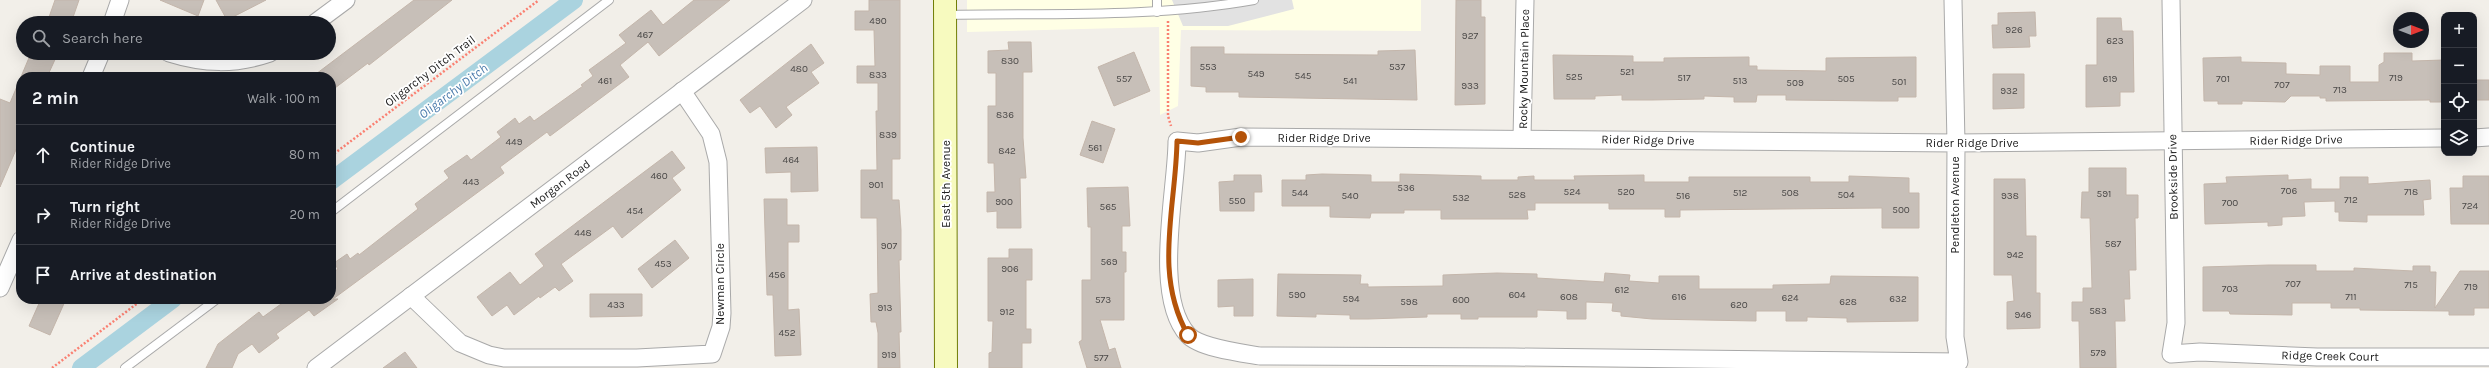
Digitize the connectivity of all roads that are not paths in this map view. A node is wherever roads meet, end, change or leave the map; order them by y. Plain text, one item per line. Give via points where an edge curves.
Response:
1 (120, 0) edge
2 (346, 0) edge
3 (609, 0) edge
4 (804, 0) edge
5 (1157, 0) edge
6 (1254, 0) edge
7 (1525, 0) edge
8 (1952, 0) edge
9 (2171, 0) edge
10 (945, 8) edge
11 (1157, 12) junction
12 (114, 16) edge
13 (325, 16) edge
14 (98, 60) edge
15 (191, 60) edge
16 (236, 60) edge
17 (93, 72) edge
18 (682, 91) junction
19 (2489, 137) edge
20 (1522, 138) junction
21 (2441, 138) edge
22 (2477, 138) edge
23 (2173, 141) junction
24 (1956, 143) junction
25 (336, 208) edge
26 (16, 251) edge
27 (0, 288) edge
28 (411, 296) junction
29 (210, 304) edge
30 (2171, 354) joint
31 (2489, 357) edge
32 (1414, 362) edge
33 (2317, 363) edge
34 (125, 368) edge
35 (316, 368) edge
36 (946, 368) edge

1 - 12 street
2 - 13 street
3 - 25 lane
4 - 18 street, Morgan Road
5 - 11 lane
6 - 11 lane via 1212,8
7 - 20 street, Rocky Mountain Place
8 - 24 street, Pendleton Avenue
9 - 23 street, Brookside Drive
10 - 11 lane
10 - 36 street, East 5th Avenue
14 - 17 street
15 - 16 street via 221,63
18 - 28 street, Morgan Road
18 - 28 street, Newman Circle via 711,134 718,162 722,313 721,327 712,354 637,358 504,358 489,355 460,343
19 - 22 street
20 - 24 street, Rider Ridge Drive
20 - 32 street, Rider Ridge Drive via 1241,137 1198,143 1177,141 1170,218 1169,286 1177,316 1188,335 1222,350 1260,356
21 - 23 street, Rider Ridge Drive
23 - 24 street, Rider Ridge Drive
23 - 30 street, Brookside Drive via 2176,323
24 - 32 street, Pendleton Avenue via 1955,337 1959,362
26 - 27 street
28 - 35 street, Morgan Road
29 - 34 lane
30 - 33 street, Ridge Creek Court via 2200,352
31 - 33 street, Ridge Creek Court

